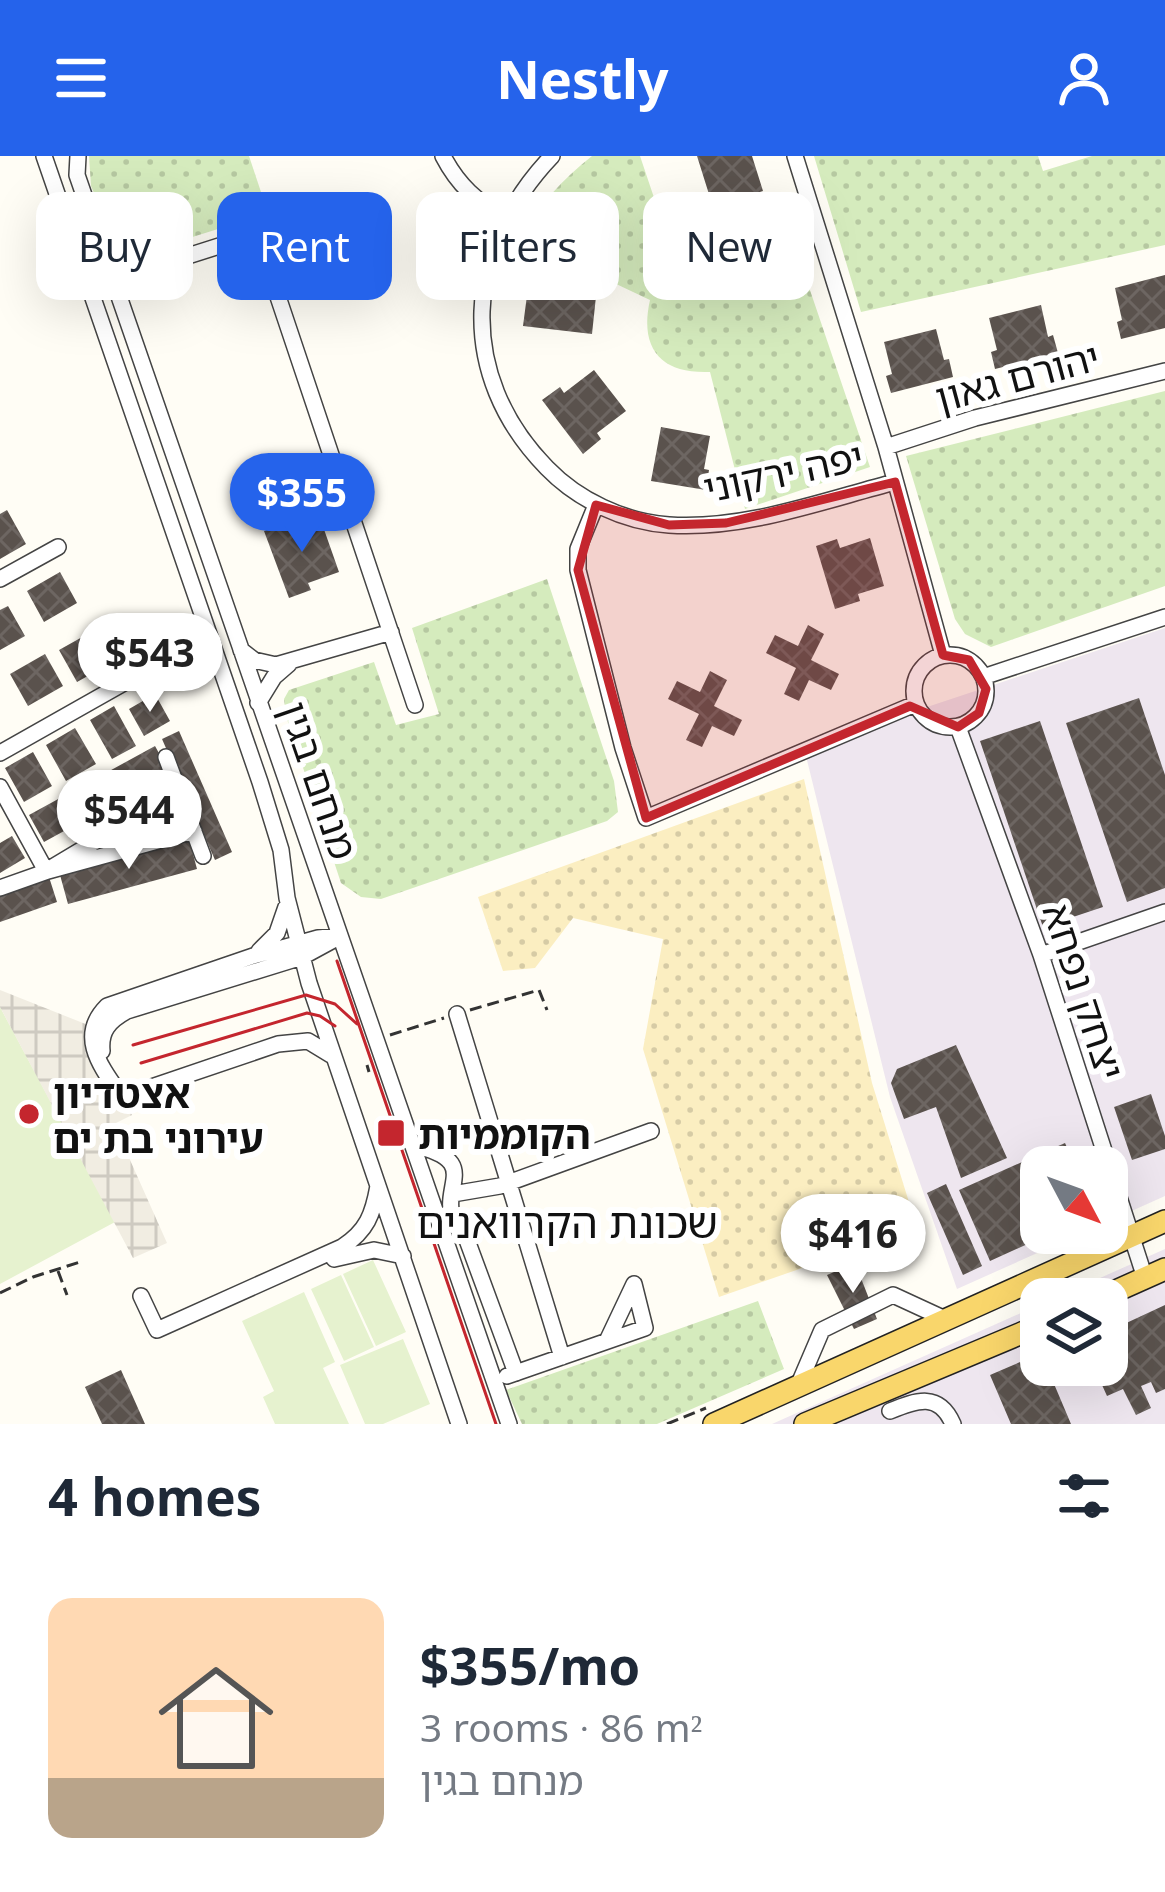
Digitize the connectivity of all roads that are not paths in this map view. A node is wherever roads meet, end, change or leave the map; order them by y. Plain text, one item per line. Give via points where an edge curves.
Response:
1 (44, 156) edge
2 (78, 156) edge
3 (443, 156) edge
4 (552, 156) edge
5 (795, 156) edge
6 (467, 192) edge
7 (521, 192) edge
8 (193, 254) edge
9 (482, 300) edge
10 (1165, 371) edge
11 (886, 447) junction
12 (895, 482) junction
13 (596, 505) junction
14 (58, 547) dead end
15 (0, 579) edge
16 (1165, 617) edge
17 (391, 632) junction
18 (239, 648) junction
19 (943, 655) junction
20 (291, 663) junction
21 (154, 666) dead end
22 (983, 676) junction
23 (258, 704) junction
24 (915, 704) junction
25 (415, 705) dead end
26 (958, 727) junction
27 (0, 753) edge
28 (166, 757) dead end
29 (0, 787) edge
30 (178, 792) junction
31 (7, 814) edge
32 (194, 831) junction
33 (203, 856) dead end
34 (46, 871) junction
35 (0, 887) edge
36 (287, 898) junction
37 (1165, 912) edge
38 (340, 936) junction
39 (300, 951) junction
40 (253, 956) junction
41 (1040, 956) junction
42 (457, 1014) road end
43 (333, 1057) junction
44 (122, 1096) junction
45 (651, 1131) dead end
46 (413, 1145) junction
47 (508, 1183) junction
48 (378, 1184) junction
49 (453, 1194) junction
50 (1165, 1221) edge
51 (1130, 1236) junction
52 (403, 1256) junction
53 (284, 1272) junction
54 (1155, 1273) edge
55 (141, 1296) dead end
56 (945, 1319) junction
57 (1020, 1334) edge
58 (607, 1341) dead end
59 (562, 1357) junction
60 (516, 1372) junction
61 (495, 1380) junction
62 (798, 1386) junction
63 (890, 1411) dead end
64 (459, 1424) edge
65 (509, 1424) edge
66 (714, 1424) edge
67 (805, 1424) edge
68 (953, 1424) edge

1 - 36 street, מנחם בגין via 246,741
2 - 18 street, מנחם בגין via 76,175
3 - 6 street
4 - 7 street, יפה ירקוני
5 - 11 street
8 - 17 street via 238,240 262,254
9 - 13 street, יפה ירקוני via 481,336 499,402 527,448
10 - 11 street, יהורם גאון
11 - 12 street
12 - 13 street, יפה ירקוני via 726,523 669,525
12 - 19 street
13 - 24 street via 578,570 646,818
14 - 15 street
16 - 22 street
17 - 20 street
17 - 25 street
18 - 20 street via 262,663
18 - 23 street, מנחם בגין
19 - 22 street via 969,660
19 - 24 street via 915,679
20 - 23 street
21 - 27 street
22 - 26 street via 979,713
23 - 38 street, מנחם בגין
24 - 26 street via 931,723
26 - 41 street, יצחק נפחא
28 - 30 street
29 - 31 street
30 - 32 street
30 - 34 street
31 - 34 street
32 - 33 street
32 - 34 street
34 - 35 street
36 - 39 street, מנחם בגין
36 - 40 street via 277,934
37 - 41 street
38 - 39 street
38 - 46 street, מנחם בגין
39 - 40 street
39 - 43 street, מנחם בגין
39 - 44 street via 117,1016 101,1047
40 - 44 street via 101,1011 92,1044
41 - 51 street, יצחק נפחא
42 - 47 street
43 - 44 street via 298,1040
43 - 48 street, מנחם בגין
45 - 47 street
46 - 49 street via 445,1156 456,1179
46 - 61 street, מנחם בגין
47 - 49 street
47 - 59 street
48 - 52 street, מנחם בגין
48 - 53 street via 363,1231
49 - 60 street via 454,1223
50 - 51 main road
51 - 54 street, יצחק נפחא
51 - 56 main road
52 - 53 street via 374,1250
52 - 64 street, מנחם בגין
53 - 55 street via 157,1330
56 - 62 main road
56 - 62 street via 893,1295 822,1330
57 - 67 main road
58 - 59 street
59 - 60 street
60 - 61 street
61 - 65 street, מנחם בגין
62 - 66 main road
63 - 68 street via 926,1401 942,1406

